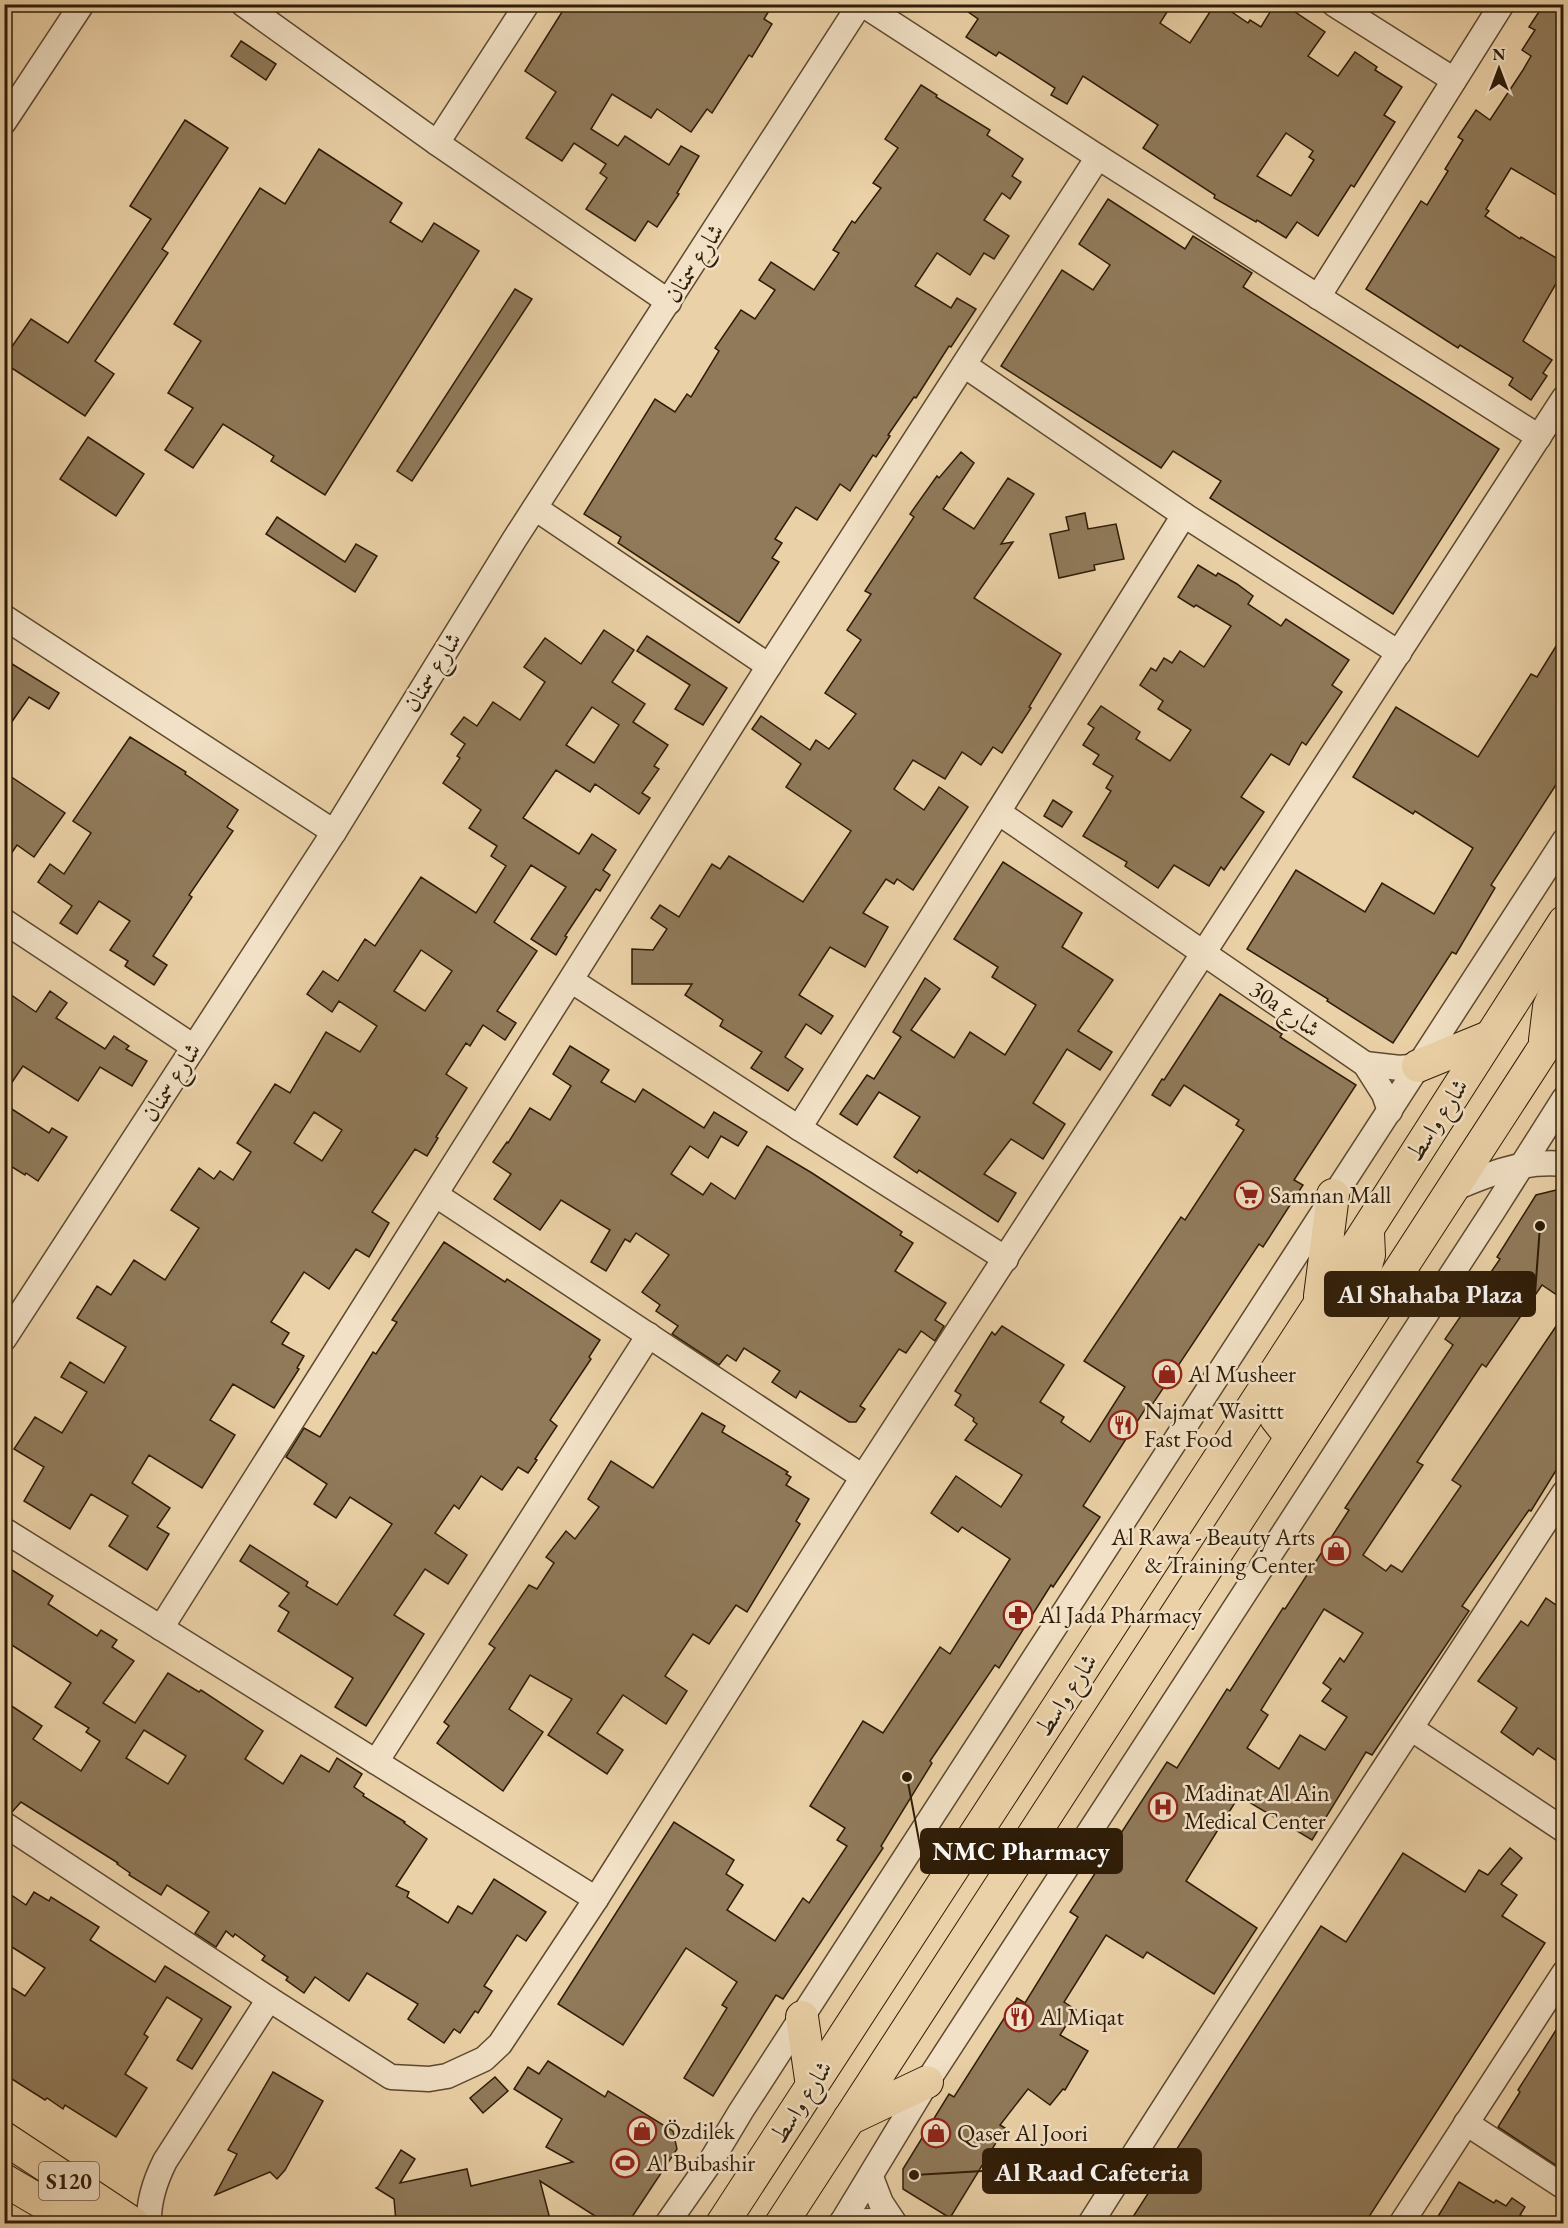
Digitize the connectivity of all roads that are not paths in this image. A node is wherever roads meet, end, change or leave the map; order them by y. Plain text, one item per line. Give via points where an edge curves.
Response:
1 (82, 4) edge
2 (243, 4) edge
3 (527, 4) edge
4 (861, 4) edge
5 (1334, 4) edge
6 (1502, 4) edge
7 (1454, 80) junction
8 (4, 122) edge
9 (437, 143) junction
10 (1098, 157) junction
11 (1318, 297) junction
12 (669, 302) junction
13 (964, 365) junction
14 (1563, 398) edge
15 (1539, 437) junction
16 (535, 508) junction
17 (1184, 515) junction
18 (4, 616) edge
19 (1399, 653) junction
20 (769, 666) junction
21 (998, 812) junction
22 (333, 832) junction
23 (1563, 841) edge
24 (4, 921) edge
25 (1563, 922) edge
26 (1204, 954) junction
27 (1563, 973) edge
28 (572, 981) junction
29 (1563, 1017) edge
30 (1489, 1037) junction
31 (194, 1047) junction
32 (1544, 1047) junction
33 (1365, 1064) junction
34 (1418, 1066) junction
35 (1563, 1099) edge
36 (1390, 1111) junction
37 (1550, 1120) junction
38 (799, 1128) junction
39 (1563, 1153) edge
40 (1563, 1164) edge
41 (1522, 1166) junction
42 (1451, 1190) junction
43 (436, 1195) junction
44 (1333, 1195) junction
45 (1367, 1229) junction
46 (1006, 1259) junction
47 (1319, 1305) junction
48 (649, 1335) junction
49 (4, 1339) edge
50 (1297, 1428) junction
51 (863, 1477) junction
52 (1563, 1493) edge
53 (4, 1530) edge
54 (161, 1628) junction
55 (1412, 1729) junction
56 (376, 1762) junction
57 (4, 1824) edge
58 (1563, 1830) edge
59 (596, 1899) junction
60 (1563, 1972) edge
61 (269, 1999) junction
62 (802, 2017) junction
63 (927, 2082) junction
64 (812, 2086) junction
65 (849, 2120) junction
66 (1466, 2123) junction
67 (4, 2138) edge
68 (871, 2176) junction
69 (4, 2180) edge
70 (1563, 2187) edge
71 (79, 2223) edge
72 (134, 2223) edge
73 (149, 2223) edge
74 (667, 2223) edge
75 (722, 2223) edge
76 (781, 2223) edge
77 (842, 2223) edge
78 (885, 2223) edge
79 (895, 2223) edge
80 (1090, 2223) edge
81 (1401, 2223) edge

1 - 8 street
2 - 9 street
3 - 9 street
4 - 10 street
4 - 12 street, شارع سمنان
5 - 7 street
6 - 7 street
7 - 11 street
9 - 12 street
10 - 11 street
10 - 13 street
11 - 15 street
12 - 16 street, شارع سمنان
13 - 17 street
13 - 20 street
14 - 15 street
15 - 19 street
16 - 20 street
16 - 22 street, شارع سمنان
17 - 19 street
17 - 21 street
18 - 22 street
19 - 26 street
20 - 28 street
21 - 26 street, 30a شارع
21 - 38 street
22 - 31 street, شارع سمنان
23 - 34 street
24 - 31 street
25 - 30 main road, شارع واسط
26 - 33 street, 30a شارع
26 - 46 street
27 - 32 main road via 1549,1007
28 - 38 street
28 - 43 street
29 - 32 main road, شارع واسط
30 - 34 main road
30 - 45 main road, شارع واسط
31 - 49 street, شارع سمنان
32 - 42 main road, شارع واسط
33 - 34 street, 30a شارع
33 - 36 street, 30a شارع
34 - 36 street
35 - 37 street
36 - 44 street
37 - 39 street
37 - 41 street
38 - 46 street
40 - 41 street
41 - 42 street via 1486,1174
41 - 63 street
42 - 50 main road, شارع واسط
43 - 48 street
43 - 54 street
44 - 47 main road
44 - 62 street
45 - 47 main road, شارع واسط
45 - 50 main road via 1370,1255 1362,1280 1276,1412 1283,1427
46 - 51 street
47 - 64 main road, شارع واسط
48 - 51 street
48 - 56 street
50 - 65 main road, شارع واسط
51 - 59 street
52 - 55 street
53 - 54 street
54 - 56 street
55 - 58 street
55 - 80 street
56 - 59 street
57 - 61 street
59 - 61 street via 500,2044 484,2059 447,2076 392,2077
60 - 66 street
61 - 73 street via 165,2161 151,2196
62 - 64 main road
62 - 74 street
63 - 65 main road
63 - 68 street
64 - 75 main road, شارع واسط
65 - 76 main road, شارع واسط
66 - 70 street
66 - 81 street
67 - 72 main road, S120
68 - 77 street
68 - 79 street via 881,2203
69 - 71 main road, S120
77 - 78 street

